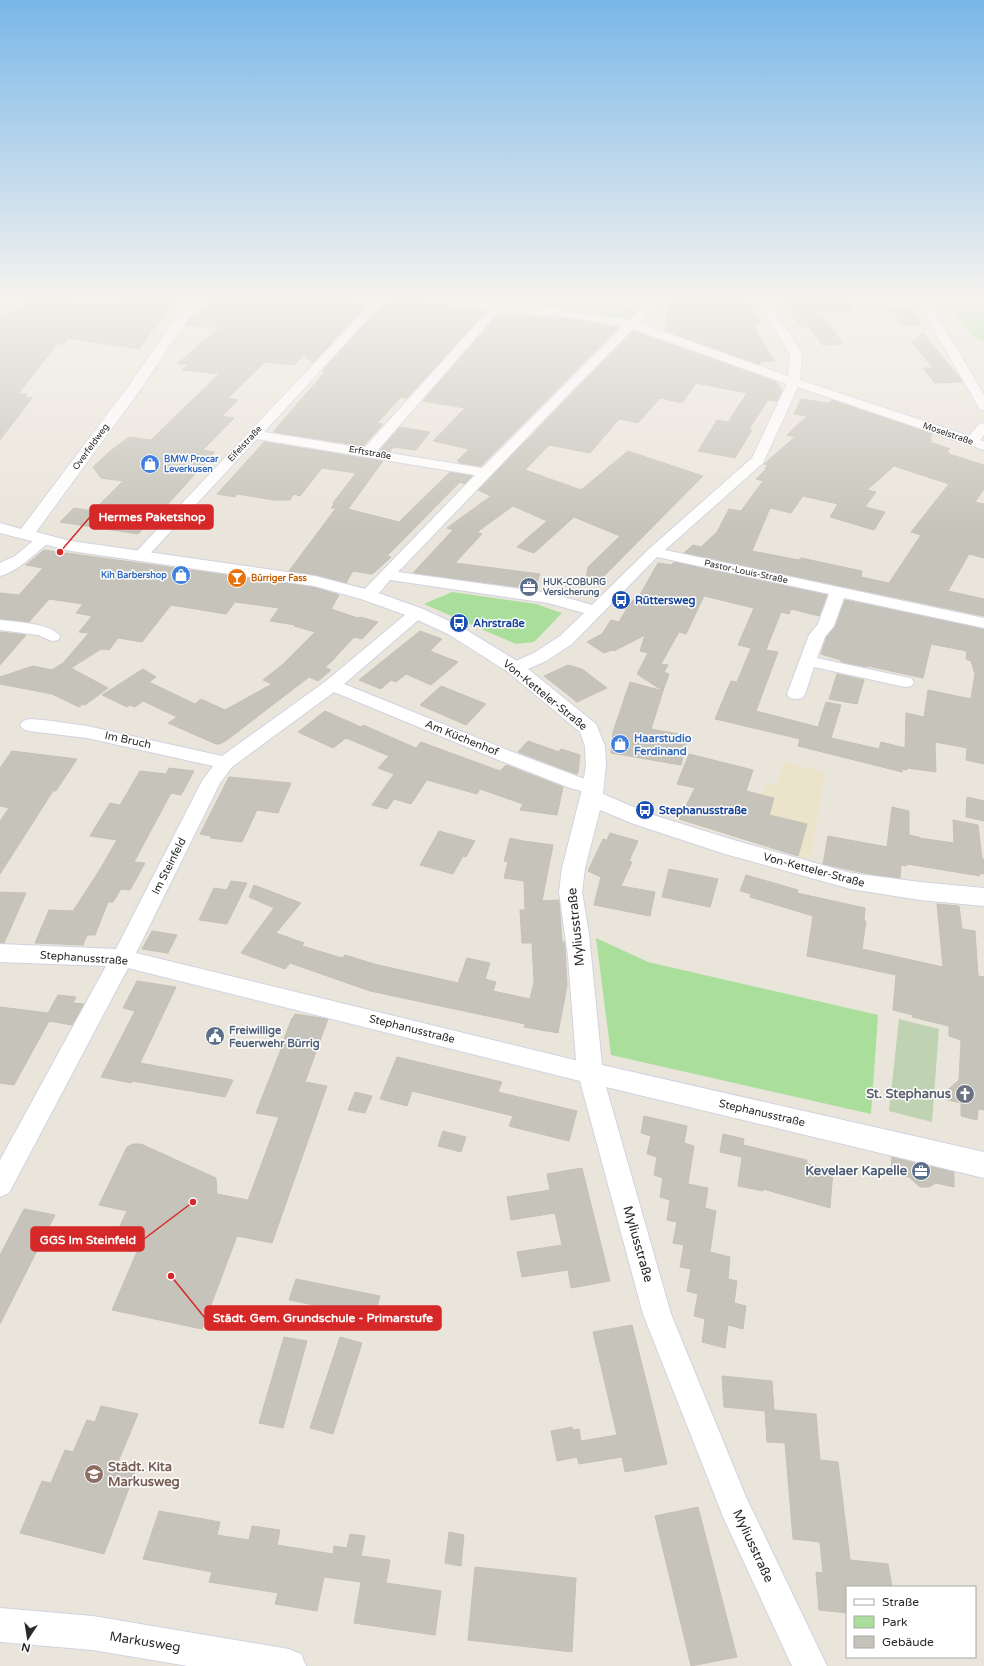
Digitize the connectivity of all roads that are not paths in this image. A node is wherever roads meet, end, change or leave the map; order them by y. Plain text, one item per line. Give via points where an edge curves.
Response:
1 (143, 376) edge
2 (309, 376) edge
3 (437, 376) edge
4 (581, 376) edge
5 (776, 376) edge
6 (794, 376) edge
7 (966, 376) edge
8 (794, 382) junction
9 (984, 406) edge
10 (984, 427) edge
11 (254, 434) junction
12 (978, 444) edge
13 (368, 452) junction
14 (486, 473) junction
15 (0, 528) edge
16 (25, 535) junction
17 (44, 539) junction
18 (654, 552) junction
19 (141, 555) junction
20 (0, 571) edge
21 (387, 575) junction
22 (838, 592) junction
23 (367, 595) junction
24 (596, 611) junction
25 (417, 613) junction
26 (984, 623) edge
27 (0, 625) edge
28 (52, 636) dead end
29 (808, 661) junction
30 (515, 668) junction
31 (905, 682) dead end
32 (332, 685) junction
33 (796, 694) dead end
34 (29, 725) dead end
35 (225, 763) junction
36 (592, 792) junction
37 (984, 897) edge
38 (0, 953) edge
39 (122, 958) junction
40 (590, 1073) junction
41 (984, 1165) edge
42 (0, 1185) edge
43 (0, 1625) edge
44 (289, 1666) edge
45 (810, 1666) edge

1 - 16 street, Overfeldweg
2 - 11 street, Eifelstraße
3 - 13 street
4 - 14 street
5 - 8 street, Moselstraße
6 - 8 street
7 - 9 street
8 - 12 street, Moselstraße
8 - 18 street via 758,460
10 - 12 street
11 - 13 street, Erftstraße
11 - 19 street, Eifelstraße
13 - 14 street, Erftstraße
14 - 21 street
15 - 16 street, Von-Ketteler-Straße
16 - 17 street, Von-Ketteler-Straße
17 - 19 street, Von-Ketteler-Straße via 71,546
17 - 20 street via 20,560
18 - 22 street, Pastor-Louis-Straße
18 - 24 street
19 - 23 street, Von-Ketteler-Straße via 315,581
21 - 23 street
21 - 24 street via 550,598
22 - 26 street, Pastor-Louis-Straße
22 - 29 street via 826,626 817,635
23 - 25 street, Von-Ketteler-Straße
24 - 30 street via 566,640 540,657
25 - 30 street, Von-Ketteler-Straße via 454,630
25 - 32 street, Im Steinfeld
27 - 28 street via 42,631
29 - 31 street
29 - 33 street
30 - 36 street, Von-Ketteler-Straße via 589,729 595,742
32 - 35 street, Im Steinfeld
32 - 36 street, Am Küchenhof via 577,783
34 - 35 street, Im Bruch via 58,726 98,733
35 - 39 street, Im Steinfeld via 212,781
36 - 37 street, Von-Ketteler-Straße via 642,819 851,881
36 - 40 street, Myliusstraße via 570,887 578,940
38 - 39 street, Stephanusstraße
39 - 40 street, Stephanusstraße
39 - 42 street, Im Steinfeld
40 - 41 street, Stephanusstraße
40 - 45 street, Myliusstraße via 658,1314 735,1508
43 - 44 street, Markusweg via 93,1633

